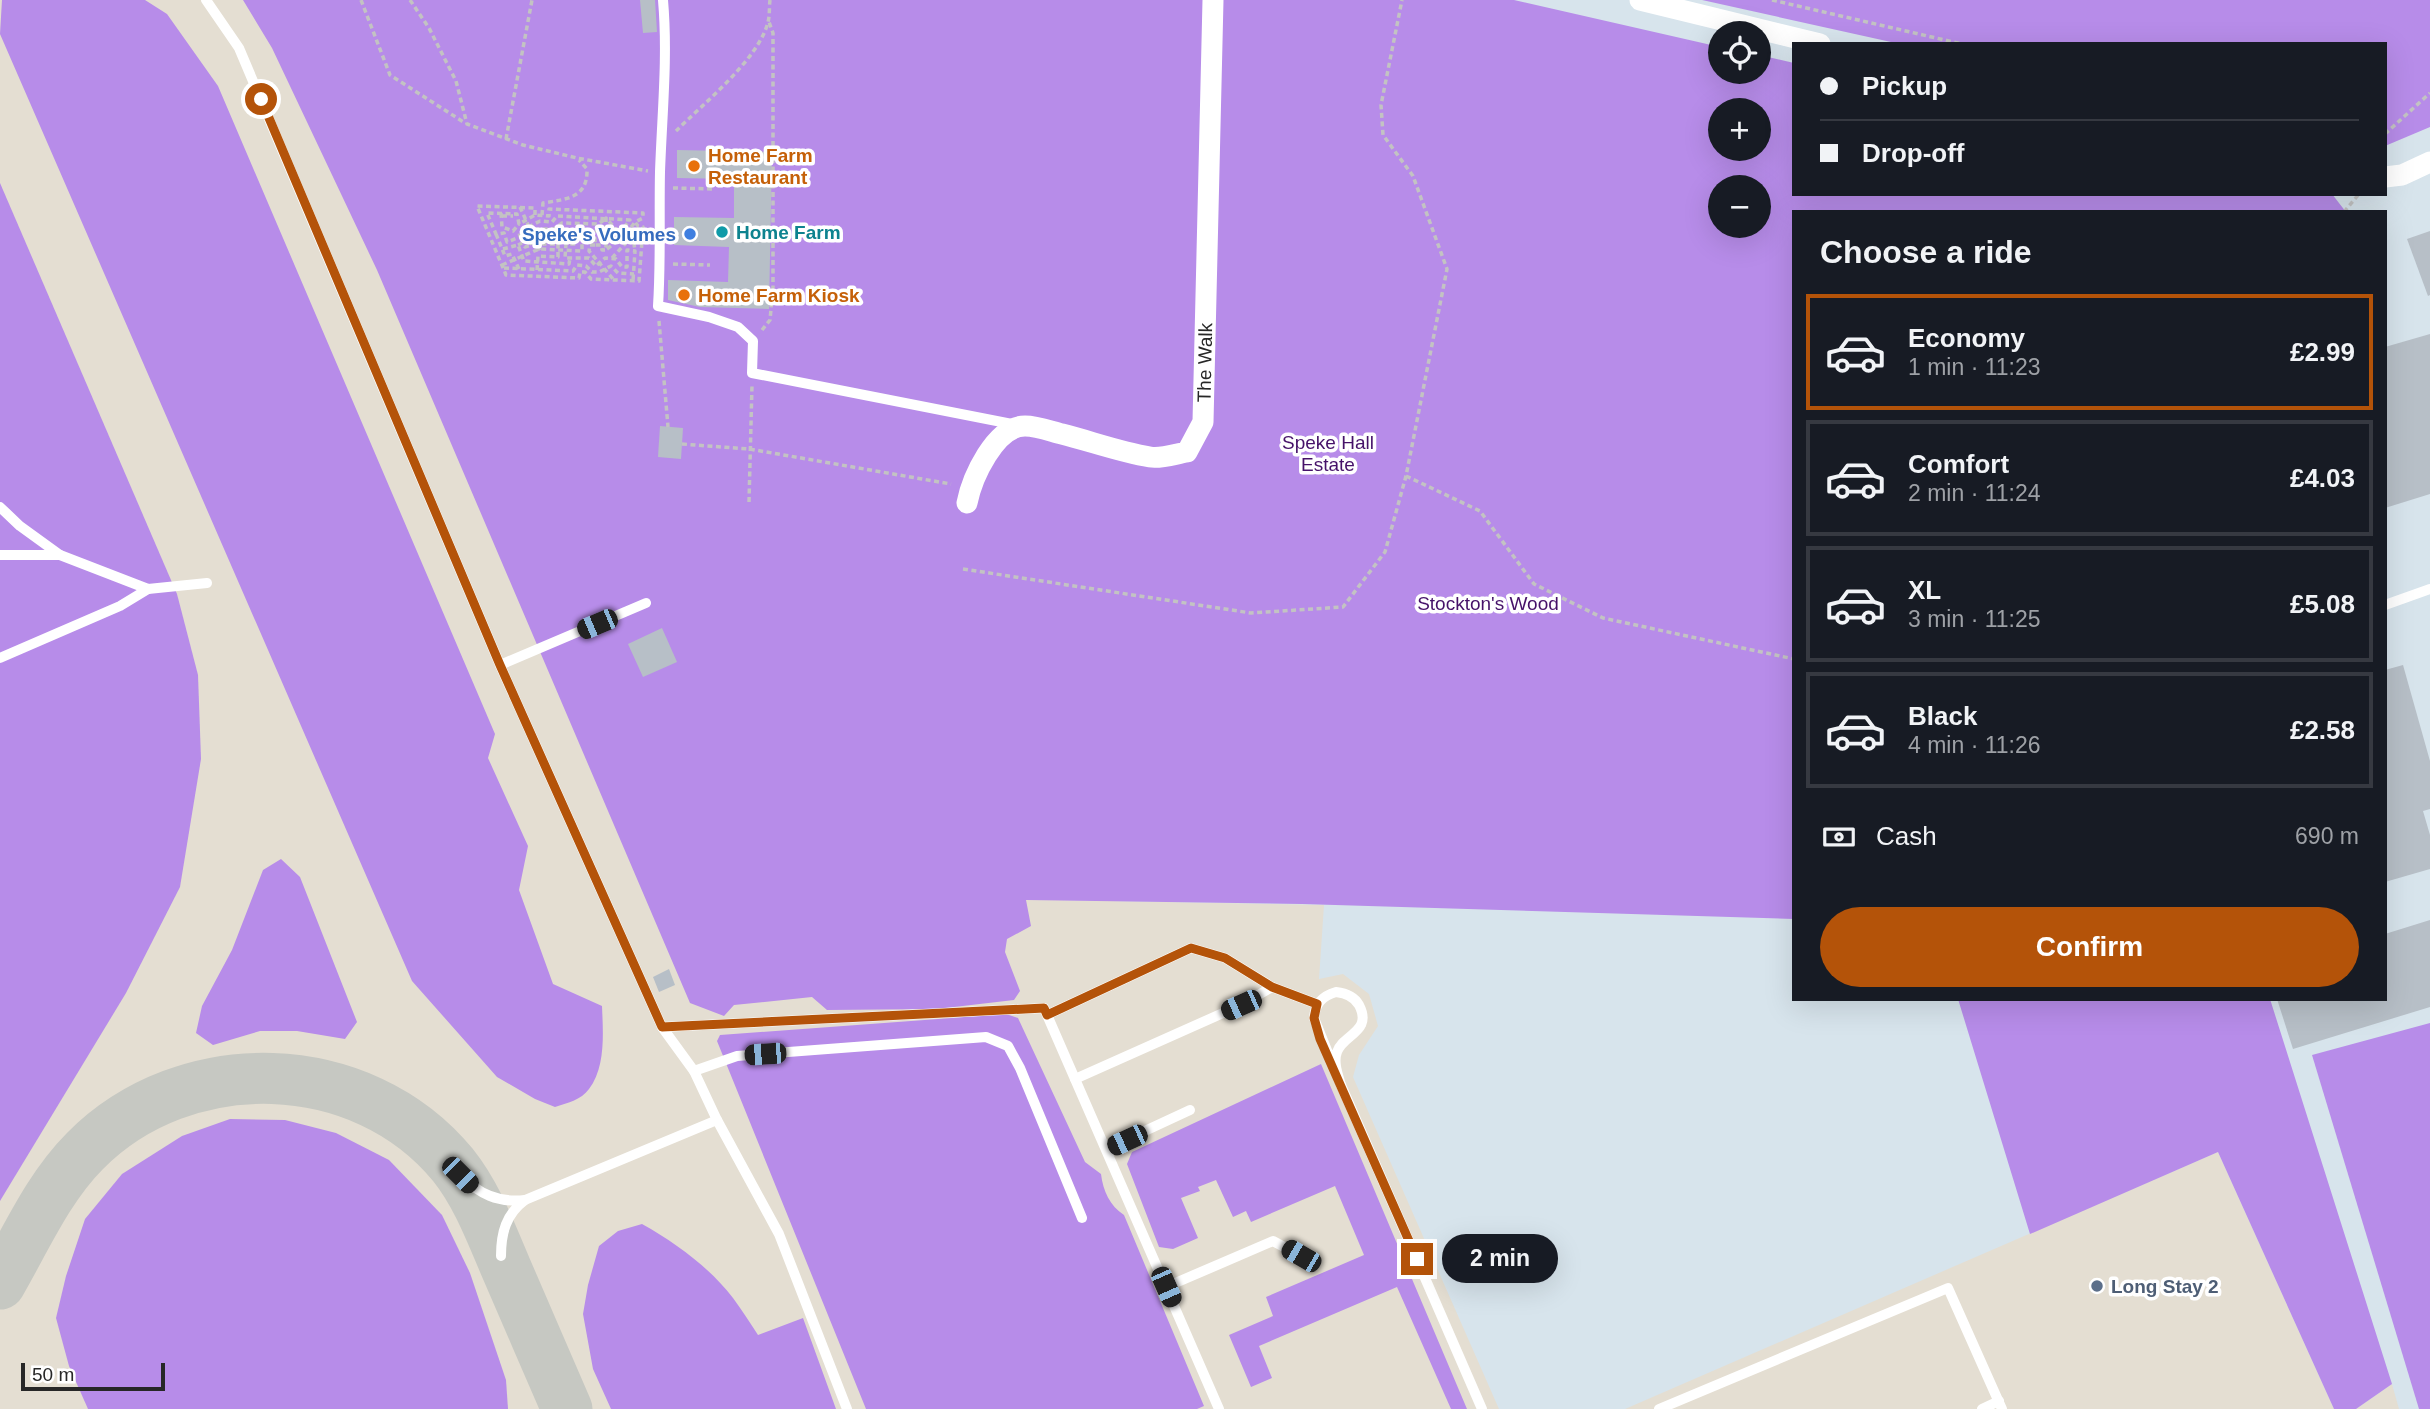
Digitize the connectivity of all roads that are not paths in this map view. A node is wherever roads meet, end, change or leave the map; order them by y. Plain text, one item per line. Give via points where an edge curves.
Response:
1 (206, 0) edge
2 (663, 0) edge
3 (1213, 0) edge
4 (1640, 0) edge
5 (1811, 42) edge
6 (2430, 162) edge
7 (2387, 177) edge
8 (1024, 426) junction
9 (968, 495) road end
10 (0, 507) edge
11 (0, 555) edge
12 (60, 555) junction
13 (207, 583) dead end
14 (148, 589) junction
15 (2430, 589) edge
16 (646, 603) dead end
17 (2387, 604) edge
18 (0, 658) edge
19 (500, 665) junction
20 (1272, 987) junction
21 (1317, 1004) junction
22 (1047, 1015) junction
23 (662, 1027) junction
24 (694, 1071) junction
25 (1075, 1079) junction
26 (1341, 1085) junction
27 (1190, 1110) dead end
28 (717, 1120) junction
29 (1106, 1149) junction
30 (460, 1175) dead end
31 (525, 1200) junction
32 (1082, 1218) dead end
33 (501, 1256) dead end
34 (1301, 1256) dead end
35 (1166, 1287) junction
36 (2001, 1405) edge
37 (847, 1409) edge
38 (1220, 1409) edge
39 (1482, 1409) edge
40 (1659, 1409) edge
41 (1982, 1409) edge

1 - 19 lane via 239,48
2 - 8 lane via 666,43 658,306 738,327 753,341 752,373
3 - 8 street, The Walk via 1203,422 1187,452 1153,458
4 - 5 street
6 - 7 street
8 - 9 street via 996,442
10 - 12 lane
11 - 12 lane
12 - 14 lane
13 - 14 lane
14 - 18 lane via 120,606
15 - 17 lane
16 - 19 lane
19 - 23 lane
20 - 21 lane
20 - 22 lane via 1225,958 1191,948
20 - 25 lane
21 - 26 lane via 1312,1032
21 - 26 lane via 1328,994 1343,993 1361,1008 1357,1032 1336,1052
22 - 23 lane via 1044,1008
22 - 25 lane
23 - 24 lane
24 - 28 lane
24 - 32 lane via 737,1056 986,1037 1008,1046 1020,1068
25 - 29 lane
26 - 39 lane
27 - 29 lane
28 - 31 lane
28 - 37 lane via 779,1234
29 - 35 lane
30 - 31 lane via 484,1195
31 - 33 lane via 506,1222
34 - 35 lane via 1273,1241
35 - 38 lane
36 - 40 lane via 1948,1288
36 - 41 lane

